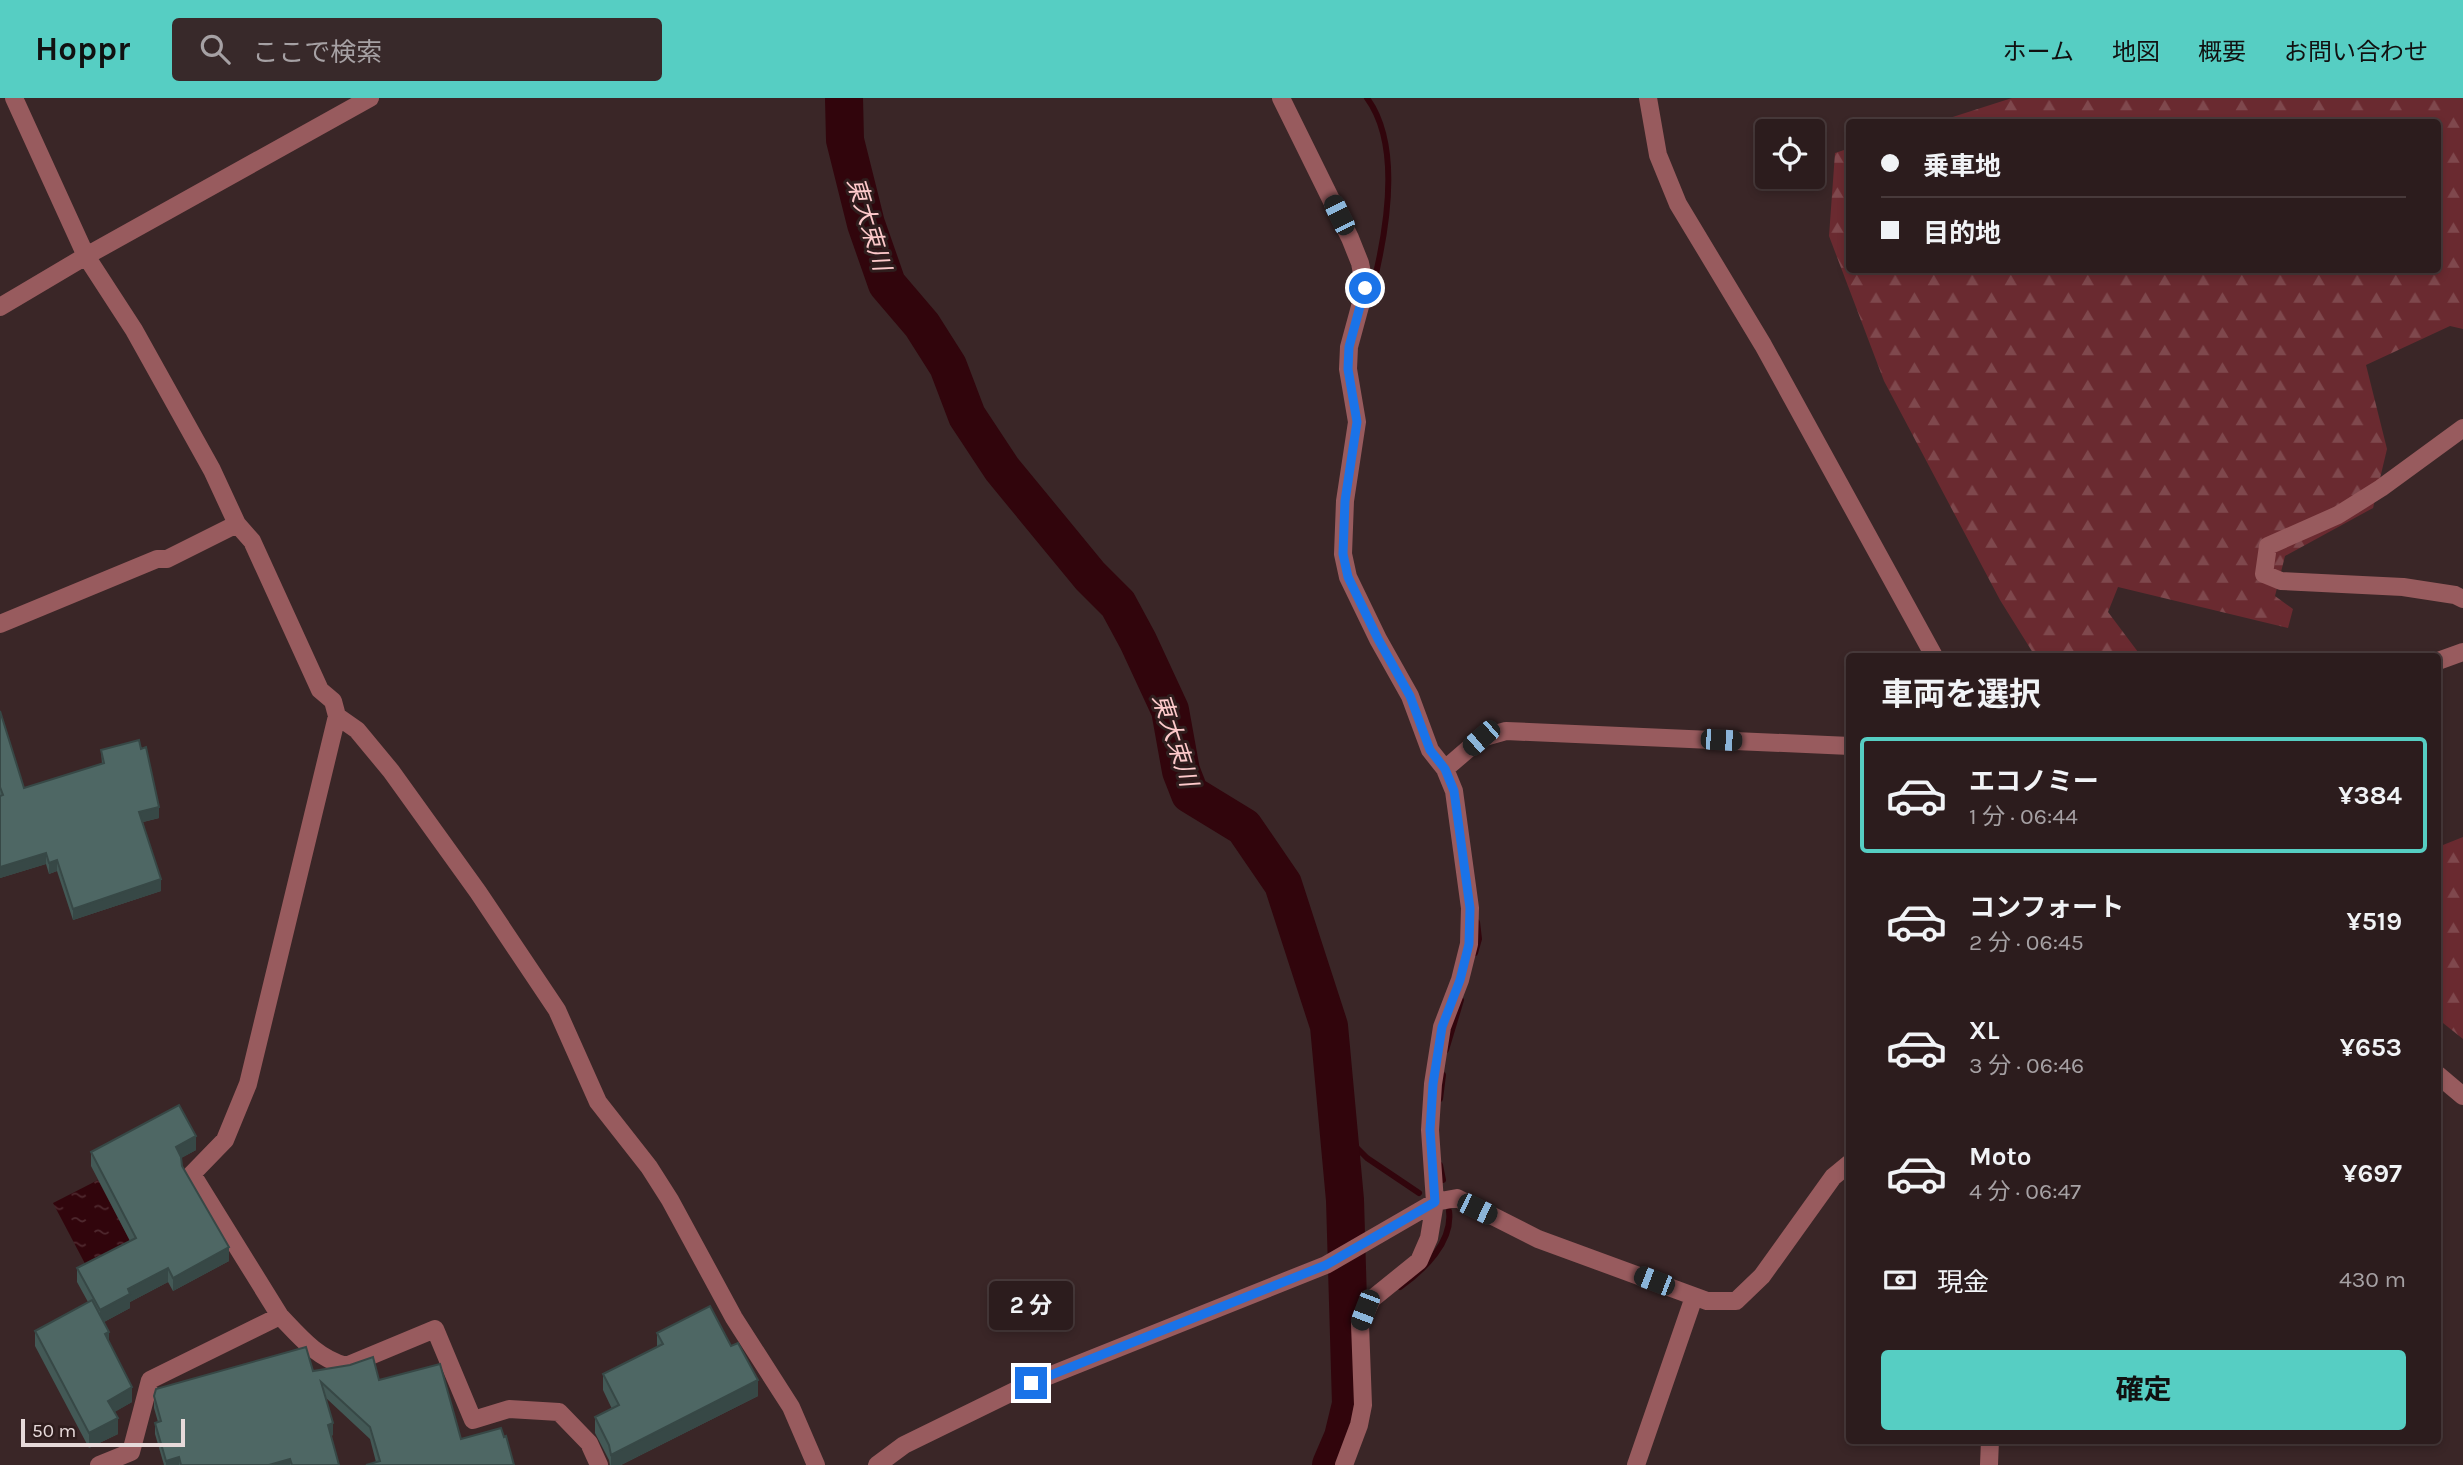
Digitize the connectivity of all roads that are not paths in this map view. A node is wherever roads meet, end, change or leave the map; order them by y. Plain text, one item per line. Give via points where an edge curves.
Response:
1 (14, 98) edge
2 (370, 98) edge
3 (1281, 98) edge
4 (1648, 98) edge
5 (86, 256) junction
6 (0, 307) edge
7 (2463, 428) edge
8 (237, 524) junction
9 (2463, 599) edge
10 (0, 624) edge
11 (2463, 652) edge
12 (1932, 653) edge
13 (2441, 660) edge
14 (337, 716) junction
15 (1846, 746) edge
16 (1448, 766) junction
17 (2441, 1078) edge
18 (2463, 1096) edge
19 (1846, 1166) edge
20 (1435, 1202) junction
21 (1694, 1297) junction
22 (280, 1316) junction
23 (1990, 1444) edge
24 (99, 1465) edge
25 (600, 1465) edge
26 (816, 1465) edge
27 (877, 1465) edge
28 (1344, 1465) edge
29 (1636, 1465) edge
30 (1989, 1465) edge

1 - 5 street
2 - 5 street
3 - 16 street via 1350,238 1365,288 1349,347 1357,422 1345,501 1343,554 1348,577 1410,696 1430,750
4 - 12 street via 1658,155 1678,204 1763,345
5 - 6 street
5 - 8 street via 134,330
7 - 9 street via 2338,515 2268,546 2264,575 2281,581 2403,587
8 - 10 street via 167,559 157,559
8 - 14 street via 251,541 320,690 333,701
11 - 13 street
14 - 22 street via 248,1084 225,1140 192,1174
14 - 26 street via 358,730 391,771 557,1010 598,1102 670,1199 734,1318 791,1407
15 - 16 street via 1506,731 1481,738
16 - 20 street via 1470,908 1469,944 1442,1027 1433,1084 1430,1130
17 - 18 street
19 - 21 street via 1833,1177 1762,1276 1737,1301
20 - 21 street via 1457,1198 1538,1240
20 - 27 street via 1326,1265 1031,1383 904,1445
20 - 28 street via 1429,1238 1419,1261 1372,1299 1360,1324 1363,1405
21 - 29 street
22 - 24 street via 150,1380 131,1452
22 - 25 street via 313,1350 346,1366 435,1329 473,1420 509,1409 559,1412 589,1443
23 - 30 street

